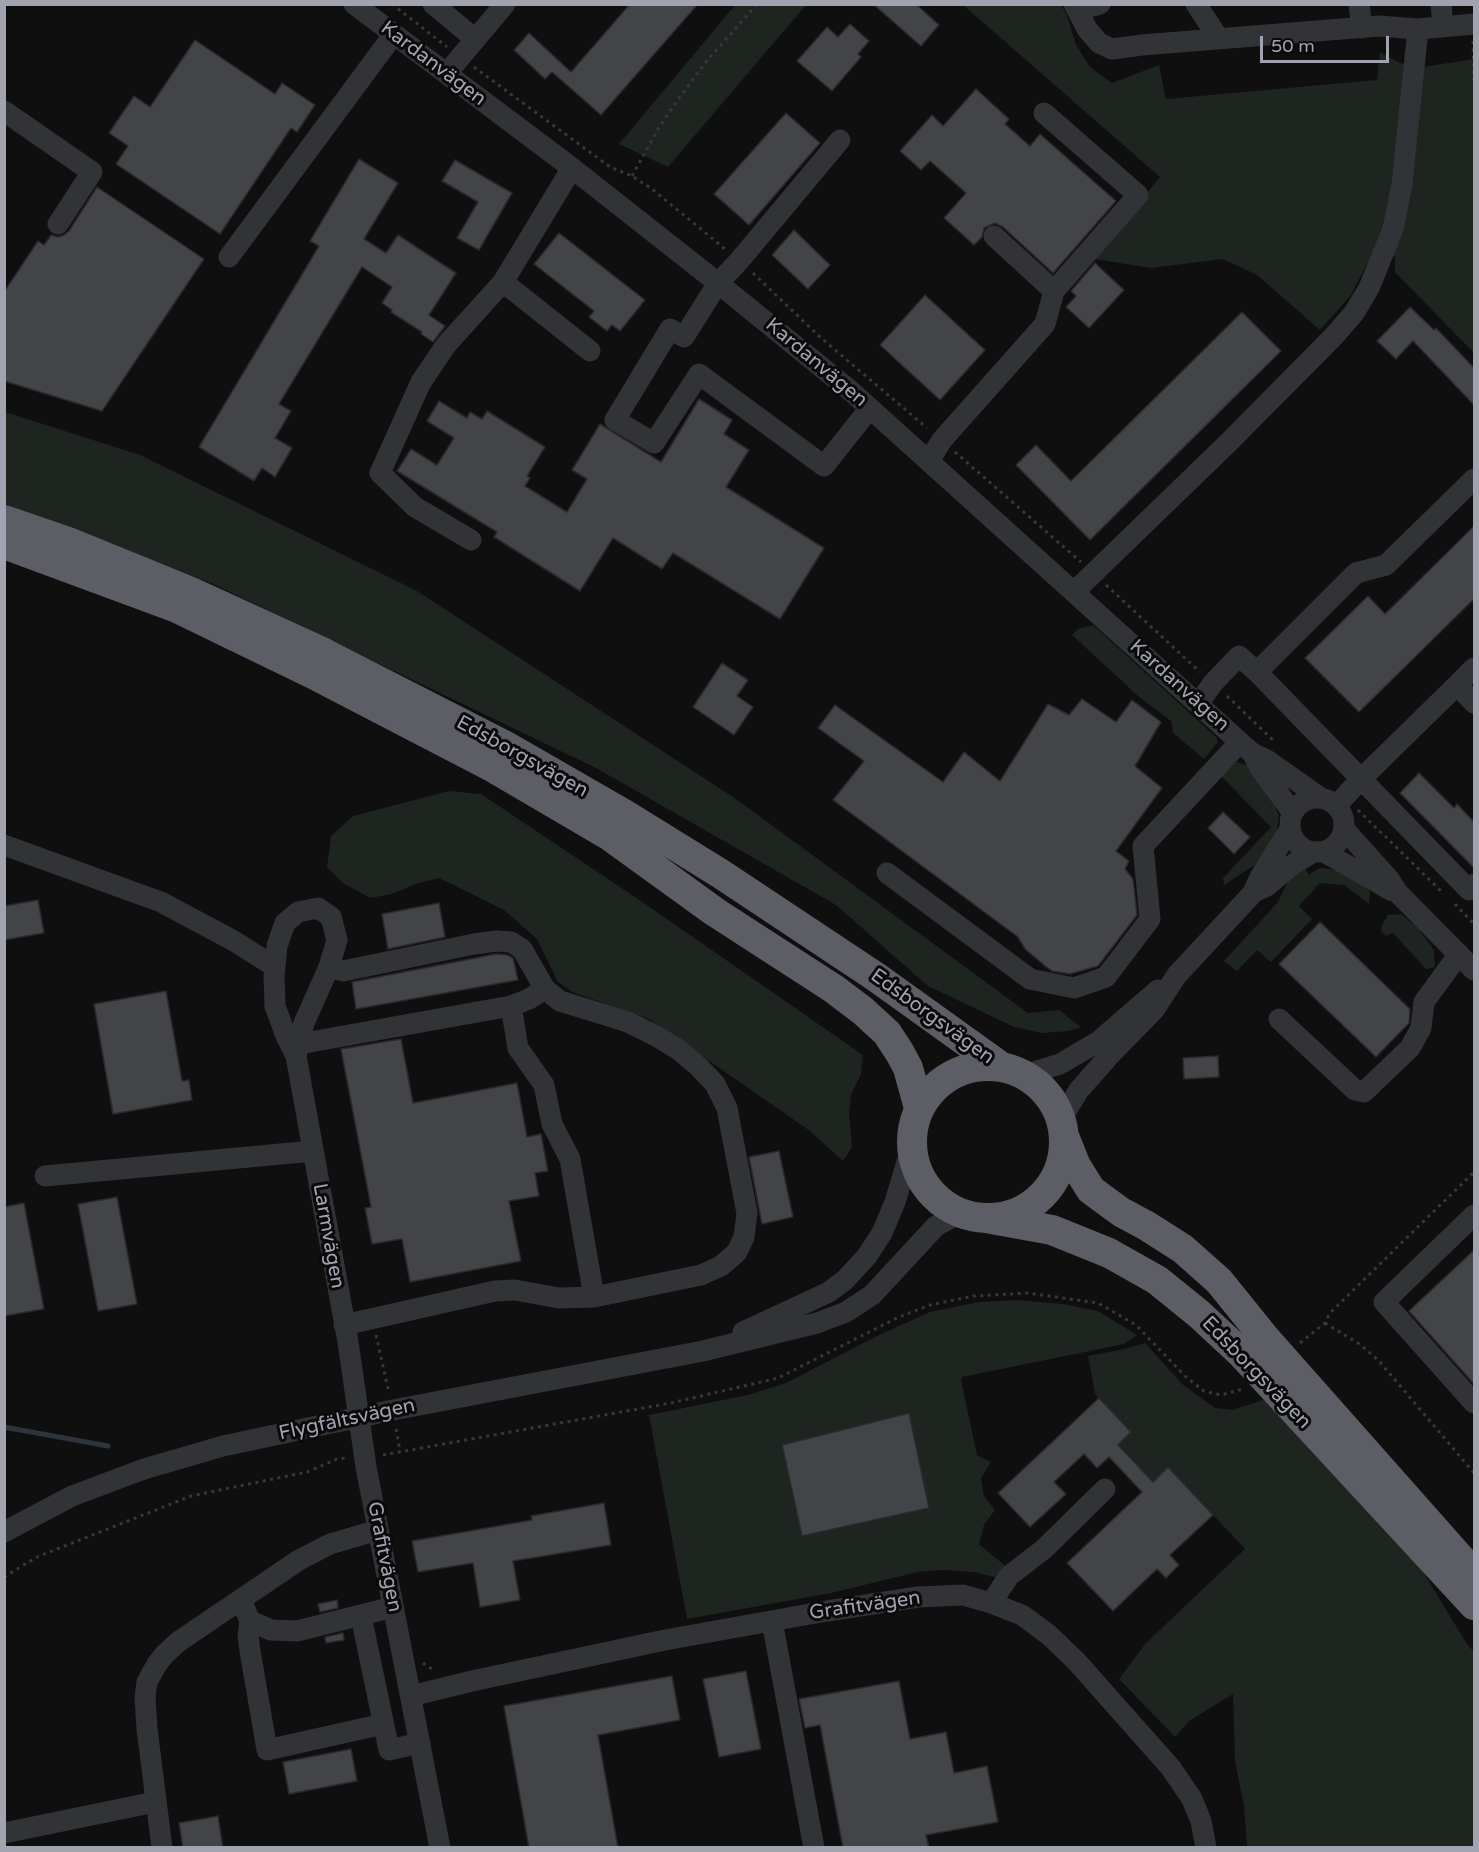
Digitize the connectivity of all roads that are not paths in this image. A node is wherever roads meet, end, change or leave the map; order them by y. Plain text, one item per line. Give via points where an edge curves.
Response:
1 (354, 4) edge
2 (433, 4) edge
3 (505, 4) edge
4 (1100, 4) edge
5 (1196, 4) edge
6 (1359, 4) edge
7 (1441, 4) edge
8 (1075, 7) edge
9 (1473, 24) edge
10 (1443, 27) junction
11 (1362, 28) junction
12 (1418, 29) junction
13 (394, 34) junction
14 (475, 39) junction
15 (1219, 39) junction
16 (447, 73) junction
17 (4, 111) edge
18 (1044, 113) dead end
19 (840, 140) dead end
20 (572, 168) junction
21 (58, 224) dead end
22 (994, 236) dead end
23 (229, 257) dead end
24 (503, 282) junction
25 (718, 283) junction
26 (1054, 291) junction
27 (590, 351) dead end
28 (870, 408) junction
29 (929, 461) junction
30 (1474, 478) edge
31 (4, 520) edge
32 (471, 540) dead end
33 (4, 544) edge
34 (1074, 592) junction
35 (1474, 668) edge
36 (1257, 672) junction
37 (1457, 685) junction
38 (1474, 703) edge
39 (1198, 704) junction
40 (1246, 747) junction
41 (1361, 779) junction
42 (1329, 802) junction
43 (1292, 821) junction
44 (1344, 829) junction
45 (4, 845) edge
46 (1318, 852) junction
47 (887, 873) dead end
48 (1474, 884) edge
49 (1253, 893) junction
50 (1398, 893) junction
51 (1459, 954) junction
52 (275, 967) junction
53 (329, 967) junction
54 (1474, 970) edge
55 (1177, 975) junction
56 (545, 989) junction
57 (511, 1006) junction
58 (1279, 1019) dead end
59 (298, 1050) junction
60 (1012, 1070) junction
61 (919, 1108) junction
62 (1062, 1127) junction
63 (911, 1149) junction
64 (313, 1151) junction
65 (45, 1176) dead end
66 (1474, 1215) edge
67 (973, 1216) junction
68 (594, 1297) junction
69 (344, 1325) junction
70 (704, 1351) junction
71 (1474, 1403) edge
72 (358, 1417) junction
73 (1105, 1489) dead end
74 (378, 1530) junction
75 (4, 1532) edge
76 (1474, 1574) edge
77 (240, 1600) junction
78 (991, 1603) junction
79 (1474, 1605) edge
80 (393, 1607) junction
81 (361, 1616) junction
82 (250, 1621) junction
83 (772, 1621) junction
84 (411, 1696) junction
85 (383, 1724) junction
86 (420, 1743) junction
87 (155, 1802) junction
88 (4, 1833) edge
89 (162, 1848) edge
90 (440, 1848) edge
91 (814, 1848) edge
92 (1206, 1848) edge

1 - 13 street, Kardanvägen
2 - 14 street
3 - 14 street
4 - 8 street
5 - 15 street
6 - 11 street
7 - 10 street
8 - 15 street via 1087,29 1112,49
9 - 10 street
10 - 12 street
11 - 12 street
11 - 15 street
12 - 34 street via 1402,184 1393,229 1369,288 1354,313 1228,443
13 - 16 street, Kardanvägen
13 - 23 street
14 - 16 street
16 - 20 street, Kardanvägen
17 - 21 street via 92,172
18 - 26 street via 1138,195
19 - 25 street
20 - 24 street
20 - 25 street, Kardanvägen
22 - 26 street
24 - 27 street
24 - 32 street via 446,345 421,382 380,473 415,507
25 - 28 street, Kardanvägen
25 - 28 street via 684,338 670,329 615,420 654,443 699,374 824,466
26 - 29 street via 1045,324 942,440
28 - 29 street, Kardanvägen
29 - 34 street, Kardanvägen
30 - 36 street via 1386,565 1356,573
31 - 60 highway, Edsborgsvägen via 191,592 324,653 504,745 721,874
33 - 61 highway, Edsborgsvägen via 177,609 261,649 494,768 610,836 863,1011 887,1033 900,1053
34 - 39 street, Kardanvägen
35 - 37 street
36 - 39 street via 1239,656
36 - 41 street
37 - 38 street
37 - 41 street
39 - 40 street, Kardanvägen
40 - 42 street, Kardanvägen
40 - 43 street, Kardanvägen
40 - 47 street via 1143,846 1150,919 1106,977 1074,988 1030,979
41 - 42 street
41 - 48 street via 1469,890
42 - 43 street via 1305,801
42 - 44 street via 1343,817
43 - 46 street via 1292,835 1298,844
43 - 49 street
44 - 46 street via 1337,844
44 - 50 street
45 - 52 street via 161,902
46 - 49 street
46 - 50 street
49 - 55 street
50 - 51 street
51 - 54 street
51 - 58 street via 1424,1002 1422,1028 1410,1048 1364,1092 1355,1090
52 - 53 street, Larmvägen via 285,923 298,912 318,908 331,917 337,940
52 - 59 street, Larmvägen via 275,1006 286,1036
53 - 56 street via 343,971 474,944 511,942 522,949
53 - 59 street, Larmvägen via 304,1023
55 - 60 street via 1099,1041 1060,1064
55 - 62 street via 1154,1010 1079,1090
56 - 57 street
56 - 68 street via 560,1001 628,1022 658,1037 679,1050 715,1084 727,1108 747,1213 744,1237 737,1252 721,1266 701,1275
57 - 59 street
57 - 68 street via 518,1048 544,1085 552,1124 570,1159
59 - 64 street, Larmvägen
60 - 61 highway via 980,1065 961,1070 936,1085
60 - 62 highway via 1047,1093
61 - 63 highway
62 - 67 highway via 1062,1161 1043,1195 1023,1210 1005,1216
62 - 76 highway, Edsborgsvägen via 1076,1166 1091,1190 1184,1249 1219,1281
63 - 67 highway via 927,1188 947,1207
63 - 70 street, Flygfältsvägen via 882,1233 845,1280 829,1292
64 - 65 street
64 - 69 street, Larmvägen
66 - 71 street via 1384,1302
67 - 70 street, Flygfältsvägen via 936,1226 872,1295 846,1312
67 - 79 highway, Edsborgsvägen via 1052,1230 1109,1253 1157,1280 1242,1354
68 - 69 street via 559,1298 515,1290 495,1291
69 - 72 street, Larmvägen
70 - 72 street, Flygfältsvägen
72 - 74 street, Grafitvägen
72 - 75 street, Flygfältsvägen via 223,1446 144,1469 72,1496
73 - 78 street via 1044,1549 1009,1576
74 - 77 street via 316,1550
74 - 80 street, Grafitvägen
77 - 82 street
77 - 87 street via 178,1642 151,1672 145,1697
78 - 83 street, Grafitvägen via 963,1595 918,1598
78 - 92 street, Grafitvägen via 1022,1615 1049,1635 1171,1768 1192,1799
80 - 81 street
80 - 84 street, Grafitvägen
81 - 82 street via 297,1631 271,1630
81 - 85 street
82 - 85 street via 249,1651 267,1750
83 - 84 street, Grafitvägen via 665,1640
83 - 91 street
84 - 86 street, Grafitvägen
85 - 86 street via 389,1750
86 - 90 street, Grafitvägen
87 - 88 street
87 - 89 street

